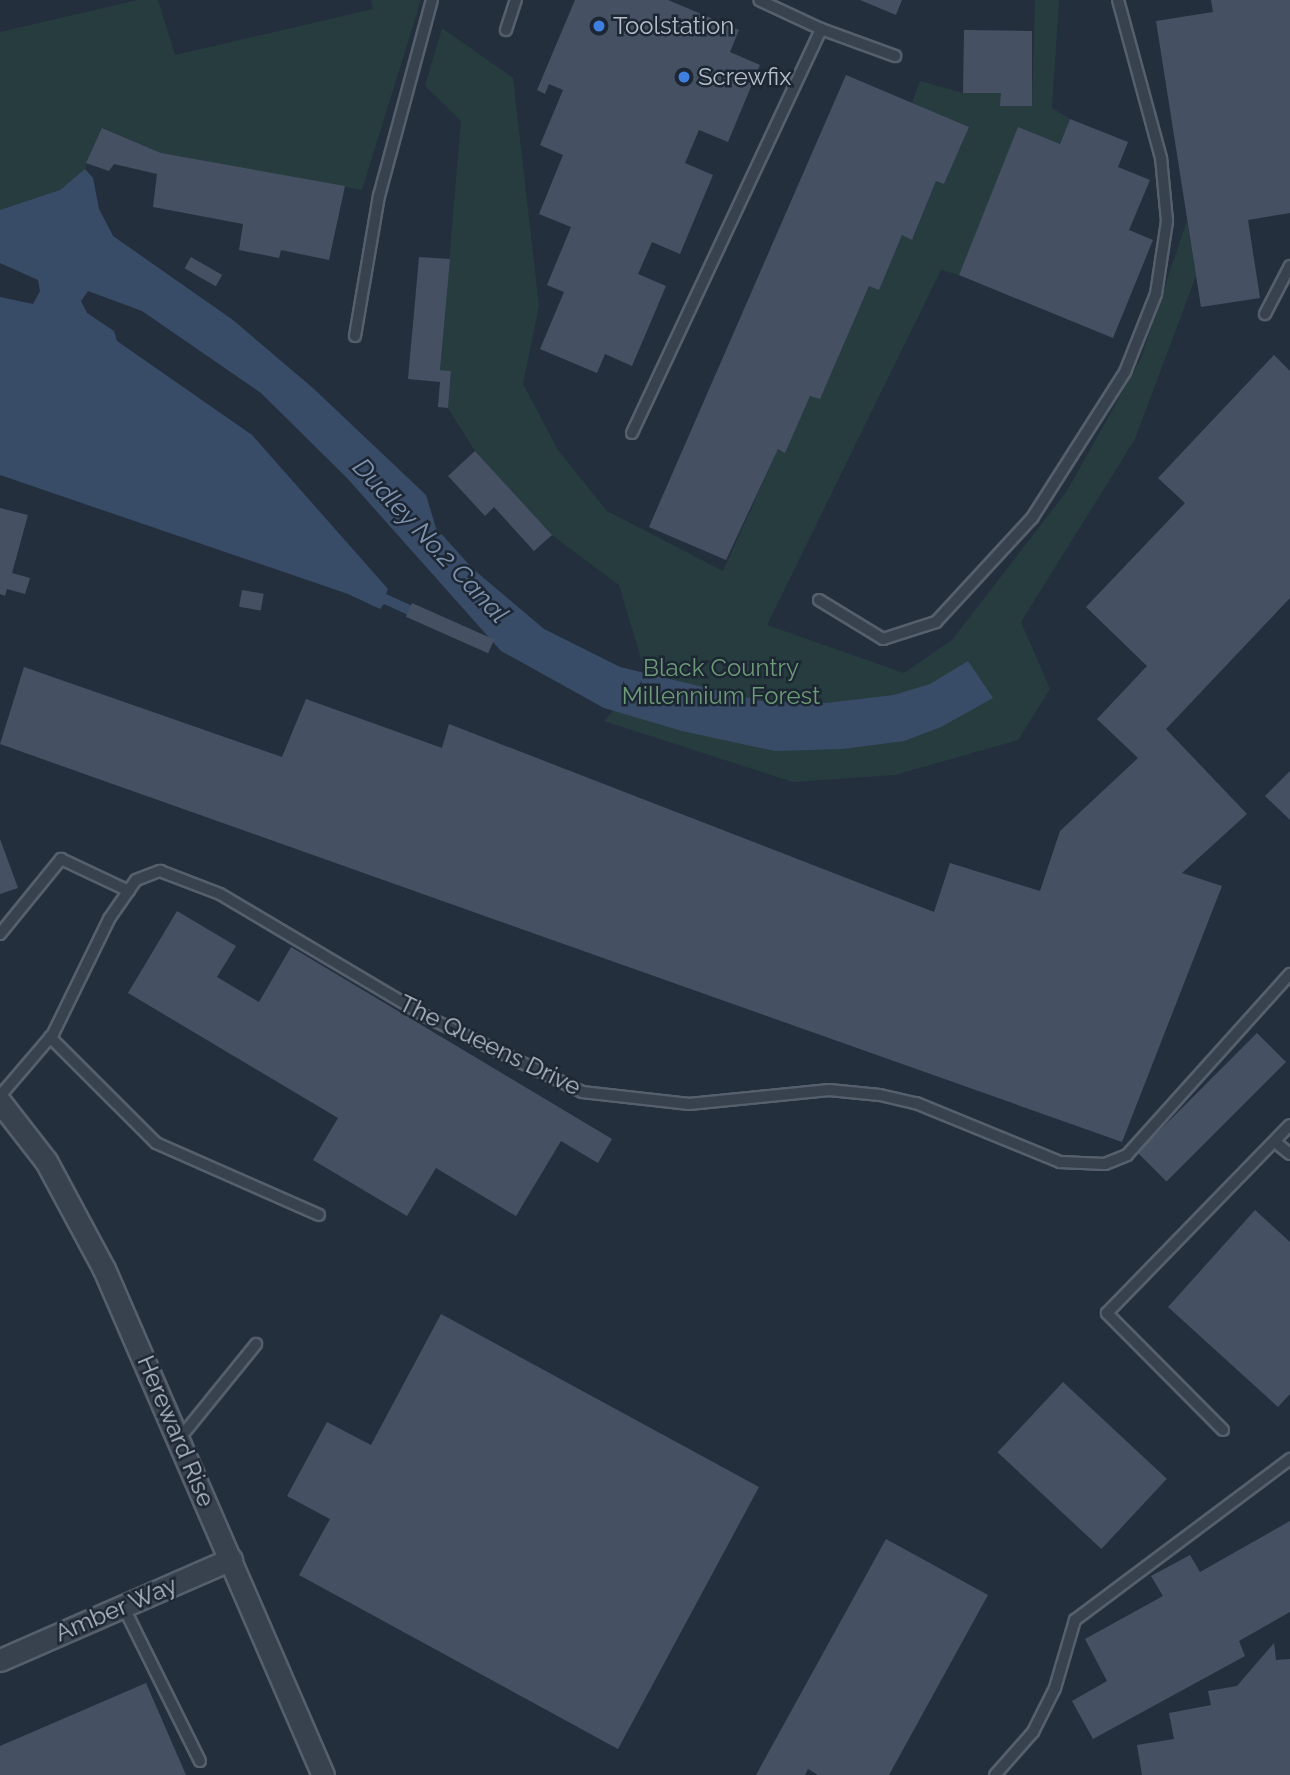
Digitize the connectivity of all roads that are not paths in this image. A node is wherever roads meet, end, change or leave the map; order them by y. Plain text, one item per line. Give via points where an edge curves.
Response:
1 (432, 0) edge
2 (516, 0) edge
3 (759, 0) edge
4 (1118, 0) edge
5 (821, 29) junction
6 (506, 30) dead end
7 (895, 56) dead end
8 (1290, 266) edge
9 (1265, 314) dead end
10 (355, 336) dead end
11 (632, 433) dead end
12 (819, 600) dead end
13 (129, 891) junction
14 (0, 934) edge
15 (1290, 974) edge
16 (50, 1037) junction
17 (0, 1096) edge
18 (0, 1102) edge
19 (1290, 1125) edge
20 (1275, 1142) junction
21 (1290, 1154) edge
22 (318, 1215) dead end
23 (256, 1344) dead end
24 (1223, 1430) dead end
25 (180, 1438) junction
26 (1290, 1459) edge
27 (231, 1559) junction
28 (123, 1606) junction
29 (0, 1660) edge
30 (200, 1761) dead end
31 (323, 1775) edge
32 (995, 1775) edge

1 - 10 lane via 379,196
2 - 6 lane
3 - 5 lane
4 - 12 lane via 1161,158 1167,221 1156,294 1125,372 1032,518 936,622 883,639
5 - 7 lane
5 - 11 lane
8 - 9 lane
13 - 14 lane via 61,859
13 - 15 lane, The Queens Drive via 136,880 160,871 176,874 220,894 427,1017 582,1092 689,1104 829,1090 880,1095 916,1103 1059,1162 1105,1164 1127,1155
13 - 16 lane, The Queens Drive via 109,919
16 - 17 lane, The Queens Drive
16 - 22 lane via 156,1143
18 - 25 street, Hereward Rise via 46,1161 78,1213
19 - 20 lane
20 - 21 lane
20 - 24 lane via 1107,1314
23 - 25 lane
25 - 27 street, Hereward Rise
26 - 32 lane via 1075,1620 1055,1688 1039,1721
27 - 28 street, Amber Way
27 - 31 street, Hereward Rise
28 - 29 street, Amber Way
28 - 30 lane

